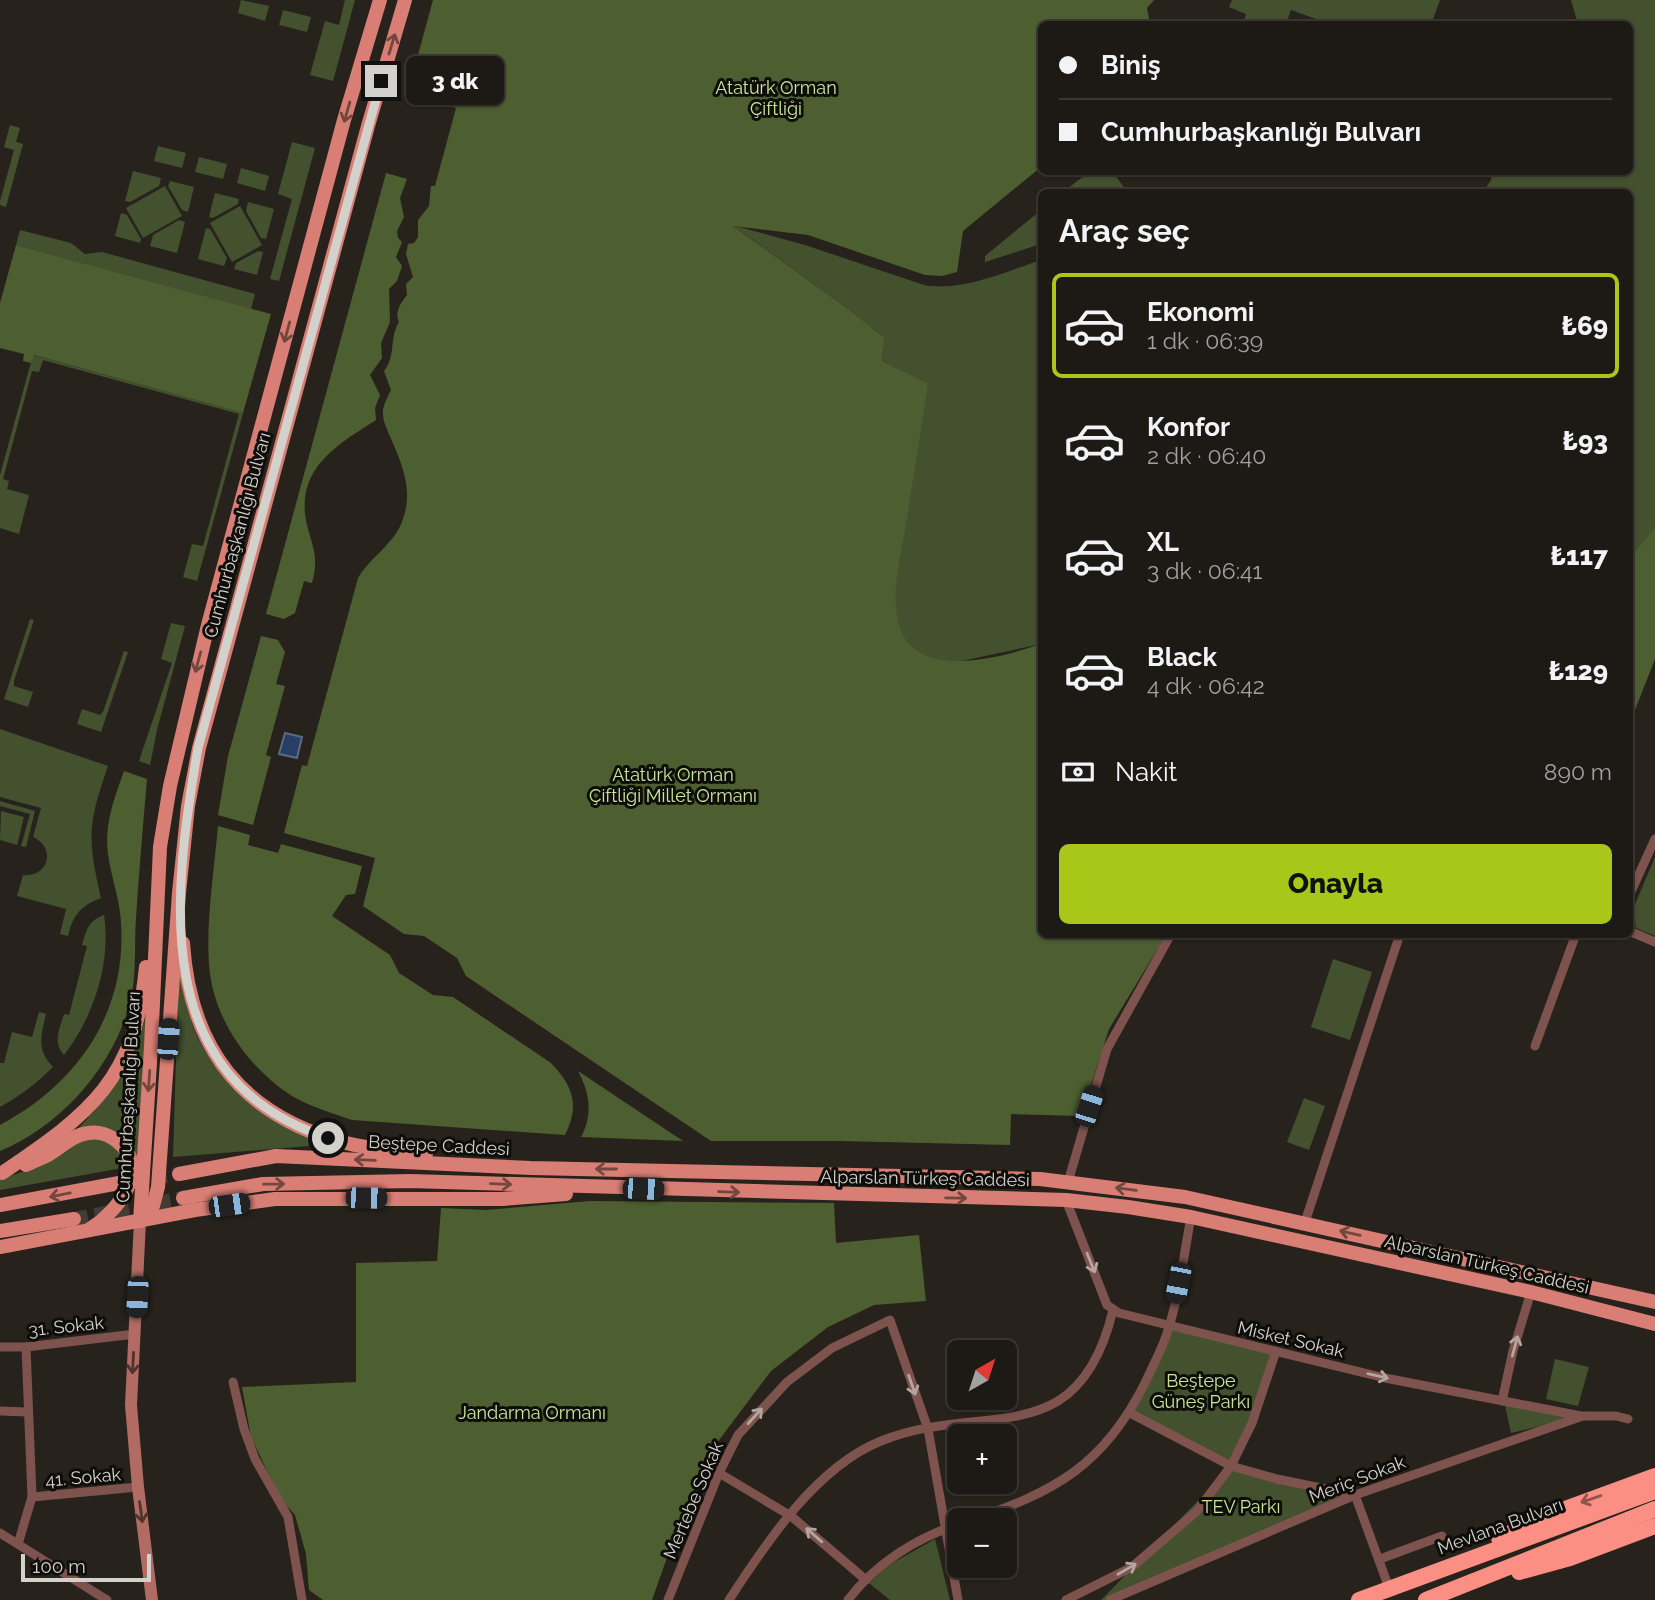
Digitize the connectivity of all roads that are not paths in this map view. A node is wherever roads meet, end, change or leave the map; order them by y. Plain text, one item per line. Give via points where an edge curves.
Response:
1 (380, 0) edge
2 (405, 0) edge
3 (1655, 839) edge
4 (160, 847) junction
5 (1633, 887) edge
6 (179, 893) junction
7 (1633, 933) edge
8 (1169, 938) edge
9 (1399, 938) edge
10 (1575, 938) edge
11 (1655, 942) edge
12 (1535, 1046) dead end
13 (531, 1168) junction
14 (1, 1173) edge
15 (179, 1174) tunnel mouth
16 (1068, 1182) junction
17 (119, 1183) tunnel mouth
18 (619, 1188) junction
19 (183, 1198) tunnel mouth
20 (1066, 1200) junction
21 (0, 1205) edge
22 (1191, 1217) junction
23 (74, 1219) tunnel mouth
24 (140, 1221) junction
25 (1305, 1223) junction
26 (0, 1230) edge
27 (86, 1231) junction
28 (0, 1247) edge
29 (1531, 1292) junction
30 (1655, 1302) edge
31 (1113, 1310) junction
32 (1655, 1324) edge
33 (1169, 1327) junction
34 (135, 1334) junction
35 (0, 1347) edge
36 (26, 1347) junction
37 (1276, 1351) junction
38 (233, 1382) dead end
39 (1502, 1401) junction
40 (0, 1411) edge
41 (27, 1412) junction
42 (1130, 1413) junction
43 (1581, 1416) junction
44 (1628, 1419) dead end
45 (928, 1429) junction
46 (1231, 1466) junction
47 (719, 1473) junction
48 (1655, 1476) edge
49 (138, 1487) junction
50 (1655, 1490) edge
51 (1354, 1495) junction
52 (32, 1497) junction
53 (1006, 1508) edge
54 (1655, 1509) edge
55 (791, 1516) junction
56 (1655, 1526) edge
57 (946, 1528) junction
58 (0, 1533) edge
59 (1442, 1536) dead end
60 (18, 1544) junction
61 (1380, 1559) junction
62 (1447, 1566) junction
63 (1482, 1578) junction
64 (866, 1580) junction
65 (1389, 1588) junction
66 (107, 1600) edge
67 (152, 1600) edge
68 (302, 1600) edge
69 (668, 1600) edge
70 (729, 1600) edge
71 (848, 1600) edge
72 (958, 1600) edge
73 (1066, 1600) edge
74 (1110, 1600) edge
75 (1359, 1600) edge
76 (1426, 1600) edge

1 -> 4 main road, Cumhurbaşkanlığı Bulvarı via 195,672
6 -> 2 main road, Cumhurbaşkanlığı Bulvarı via 198,748
3 - 5 street
4 - 14 main road via 152,885 144,987 124,1058 105,1088 67,1128
4 -> 24 main road, Cumhurbaşkanlığı Bulvarı
6 - 13 main road via 186,978 198,1023 233,1079 272,1114 349,1144
6 - 24 main road, Cumhurbaşkanlığı Bulvarı via 158,1187 153,1206
7 - 11 street
8 - 16 street via 1107,1049
9 - 25 street
10 - 12 street
13 -> 15 main road, Beştepe Caddesi via 276,1156
16 -> 13 main road, Alparslan Türkeş Caddesi
14 - 27 main road via 46,1156 86,1133 101,1133 118,1142 132,1163 129,1187 122,1201
25 -> 16 main road, Alparslan Türkeş Caddesi via 1185,1197
17 -> 21 main road
19 -> 18 main road, Alparslan Türkeş Caddesi via 276,1183 410,1181
18 -> 20 main road, Alparslan Türkeş Caddesi
18 - 24 main road via 502,1199 275,1199
20 - 22 main road, Alparslan Türkeş Caddesi
20 -> 31 street via 1107,1305
22 - 29 main road, Alparslan Türkeş Caddesi
22 - 33 street
23 - 26 main road
24 - 27 main road
24 - 34 main road
30 -> 25 main road, Alparslan Türkeş Caddesi
27 - 28 main road
29 - 32 main road, Alparslan Türkeş Caddesi
39 -> 29 street
31 - 33 street, Misket Sokak
31 - 45 street via 1103,1347 1088,1376 1061,1398 1016,1418
33 - 37 street, Misket Sokak
33 - 42 street
34 - 36 street, 31. Sokak
34 -> 49 main road via 131,1405
35 - 36 street, 31. Sokak
36 - 41 street
37 -> 39 street, Misket Sokak
37 - 46 street via 1252,1423
38 - 68 street via 255,1459 288,1517
39 - 43 street, Misket Sokak
40 - 41 street
41 - 52 street
42 - 46 street
42 - 53 street via 1090,1461 1054,1487
43 - 44 street
43 - 51 street, Meriç Sokak
47 -> 45 street, Mertebe Sokak via 738,1435 787,1382 832,1348 890,1320
45 - 55 street via 881,1441 848,1459
45 - 57 street
46 - 51 street
73 -> 46 street via 1132,1567 1198,1511
47 - 55 street
47 - 69 street, Mertebe Sokak
48 -> 62 highway via 1528,1524
49 - 52 street, 41. Sokak
49 -> 67 main road
50 - 62 highway, Mevlana Bulvarı
51 - 61 street
51 - 74 street, Meriç Sokak
52 - 60 street
54 - 63 highway
64 -> 55 street
55 - 70 street via 765,1545
56 - 63 highway via 1550,1564
57 - 64 street via 893,1556
57 - 72 street
58 - 60 street
59 - 61 street
60 - 66 street
61 - 65 street
62 - 65 highway, Mevlana Bulvarı
63 - 76 highway
64 - 71 street
65 - 75 highway, Mevlana Bulvarı

